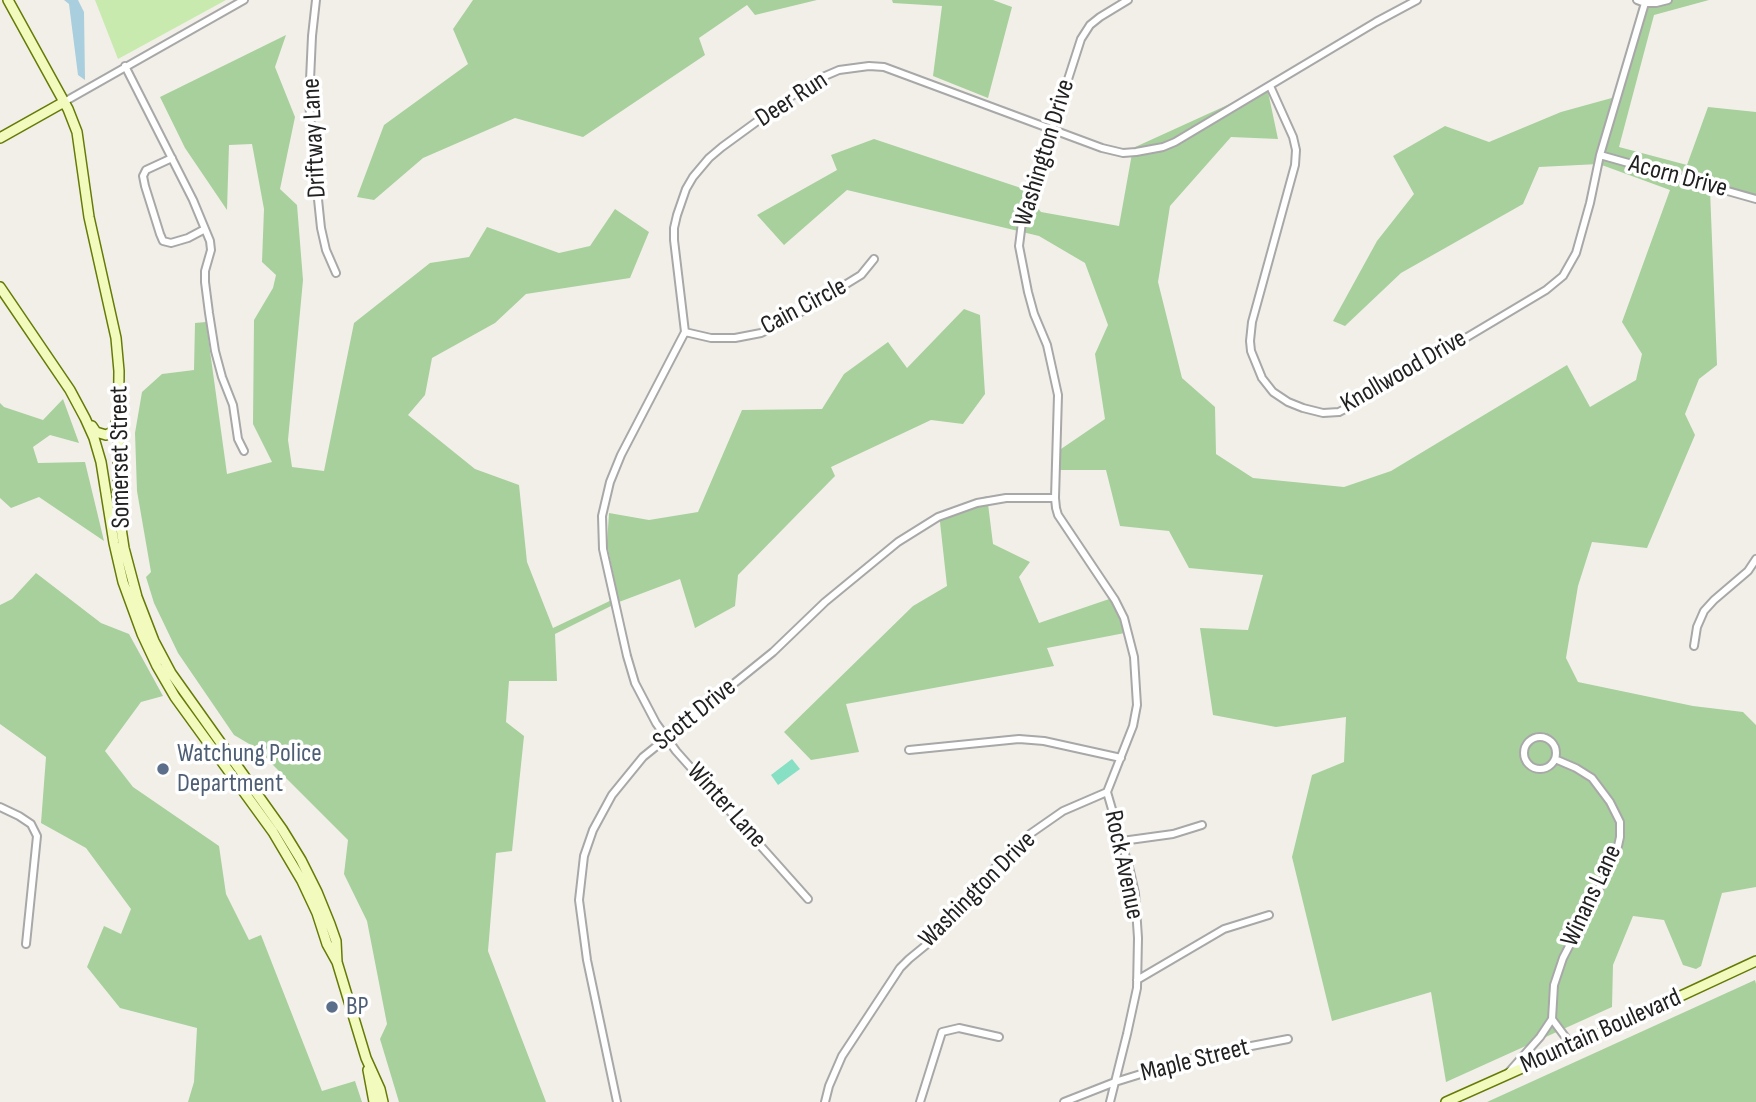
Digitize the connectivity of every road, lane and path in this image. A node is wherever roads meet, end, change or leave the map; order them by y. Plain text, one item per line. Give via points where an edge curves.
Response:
1 (8, 0) edge
2 (244, 0) edge
3 (316, 0) edge
4 (1128, 0) edge
5 (1416, 0) edge
6 (1637, 0) edge
7 (1668, 0) edge
8 (1645, 3) junction
9 (125, 66) junction
10 (1270, 86) junction
11 (64, 102) junction
12 (1051, 129) junction
13 (0, 138) edge
14 (1600, 155) junction
15 (172, 158) junction
16 (1756, 199) edge
17 (205, 229) junction
18 (874, 259) dead end
19 (337, 273) dead end
20 (0, 287) edge
21 (685, 332) junction
22 (70, 390) junction
23 (119, 397) junction
24 (244, 451) dead end
25 (1055, 498) junction
26 (1756, 559) edge
27 (1694, 646) dead end
28 (666, 739) junction
29 (909, 750) dead end
30 (1121, 758) junction
31 (1555, 760) junction
32 (1107, 792) junction
33 (0, 807) edge
34 (1202, 825) dead end
35 (1122, 841) junction
36 (808, 899) dead end
37 (1269, 915) dead end
38 (26, 944) dead end
39 (1756, 961) edge
40 (337, 962) junction
41 (1137, 980) junction
42 (1552, 1019) junction
43 (999, 1037) dead end
44 (1287, 1039) dead end
45 (1572, 1046) junction
46 (366, 1058) junction
47 (1505, 1076) junction
48 (1115, 1082) junction
49 (1451, 1101) edge
50 (374, 1102) edge
51 (383, 1102) edge
52 (617, 1102) edge
53 (825, 1102) edge
54 (920, 1102) edge
55 (1064, 1102) edge
56 (1110, 1102) edge

1 - 11 main road, Somerset Street
2 - 9 street
3 - 19 street, Driftway Lane via 309,102 321,228
4 - 12 street, Washington Drive via 1090,25 1081,39
5 - 10 street, Deer Run
6 - 8 street
7 - 8 street
8 - 14 street, Knollwood Drive
9 - 11 street
9 - 15 street
10 - 12 street, Deer Run via 1163,147 1123,153
10 - 14 street, Knollwood Drive via 1293,137 1296,165 1252,322 1251,351 1273,392 1323,413 1339,412 1360,401 1558,282 1576,253
11 - 13 main road
11 - 23 main road, Somerset Street via 77,132 93,238 116,338
12 - 21 street, Deer Run via 884,66 839,71 811,82 709,158 686,189 674,240
12 - 25 street, Washington Drive via 1019,246 1058,395
14 - 16 street, Acorn Drive
15 - 17 street
15 - 17 street via 146,170 143,176 163,241 171,243
17 - 24 street via 211,250 205,282 213,338
18 - 21 street, Cain Circle via 861,275 761,333 711,338
20 - 22 main road
21 - 28 street, Winter Lane via 621,455 602,516 603,549 635,683
22 - 23 main road via 96,432 103,435 114,429
22 - 40 main road, Somerset Street via 94,438 123,582 149,650 175,697 284,848
23 - 40 main road, Somerset Street via 119,515 143,615 180,688 301,860 330,924
25 - 28 street, Scott Drive via 977,503 922,526 874,560 773,652
25 - 30 street, Washington Drive via 1058,515 1115,600 1129,634 1137,705
26 - 27 street via 1704,611
28 - 36 street, Winter Lane
28 - 52 street, Scott Drive via 643,757 612,795 584,856 579,900 587,960
29 - 30 street via 1019,739
30 - 32 street, Washington Drive
31 - 31 street, Winans Lane via 1550,766 1534,768 1525,760 1525,747 1544,737 1554,744
31 - 42 street, Winans Lane via 1592,778 1620,822 1620,837 1609,869 1563,958 1554,985
32 - 35 street, Rock Avenue
32 - 53 street, Washington Drive via 1063,811 1030,834 984,878 942,932 909,958 842,1056
33 - 38 street via 31,824 37,836
34 - 35 street
35 - 41 street, Rock Avenue via 1135,893
37 - 41 street via 1224,929
39 - 45 main road, Mountain Boulevard
40 - 46 main road, Somerset Street
41 - 48 street, Rock Avenue
42 - 45 street
42 - 47 street
43 - 54 street via 959,1028 942,1032
44 - 48 street, Maple Street via 1199,1056
45 - 47 main road, Mountain Boulevard
46 - 50 main road, Somerset Street
46 - 51 main road, Somerset Street
47 - 49 main road, Mountain Boulevard
48 - 55 street, Maple Street
48 - 56 street, Rock Avenue

